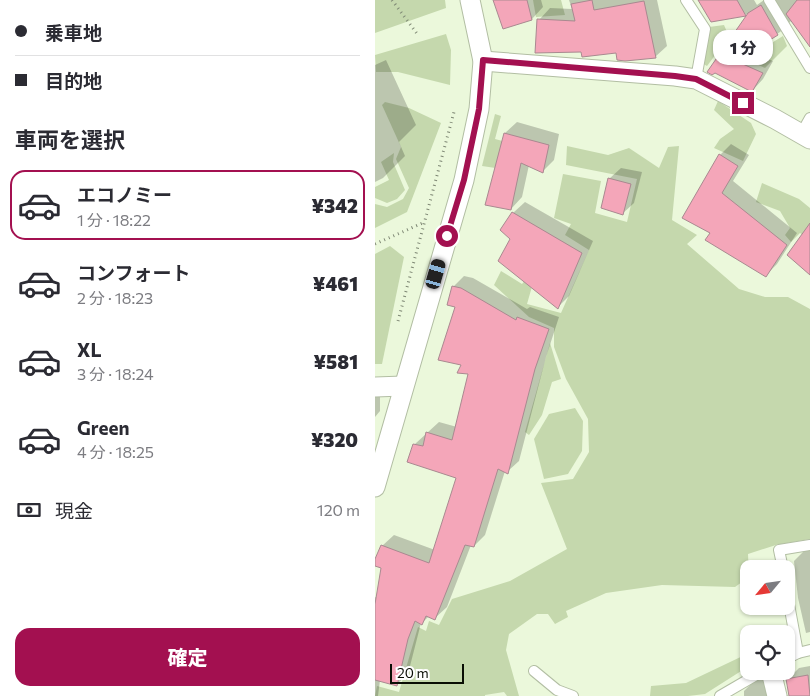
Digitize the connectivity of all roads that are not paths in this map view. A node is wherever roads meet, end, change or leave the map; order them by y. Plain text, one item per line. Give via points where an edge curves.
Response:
1 (470, 0) edge
2 (686, 0) edge
3 (769, 0) edge
4 (483, 60) junction
5 (810, 68) edge
6 (696, 79) junction
7 (807, 130) edge
8 (375, 386) edge
9 (403, 386) junction
10 (375, 487) edge
11 (810, 545) edge
12 (781, 560) edge
13 (791, 615) edge
14 (810, 650) edge
15 (798, 653) junction
16 (795, 654) edge
17 (534, 671) dead end
18 (748, 680) edge
19 (773, 680) edge
20 (573, 696) edge
21 (721, 696) edge
22 (777, 696) edge

1 - 4 street
2 - 6 lane via 705,29
3 - 5 lane
4 - 6 street
4 - 9 street via 479,109 464,180
6 - 7 street
8 - 9 street
9 - 10 street
11 - 12 lane via 779,550
13 - 15 lane
14 - 15 lane
15 - 16 lane
17 - 20 lane via 557,690
18 - 21 lane
19 - 22 street

